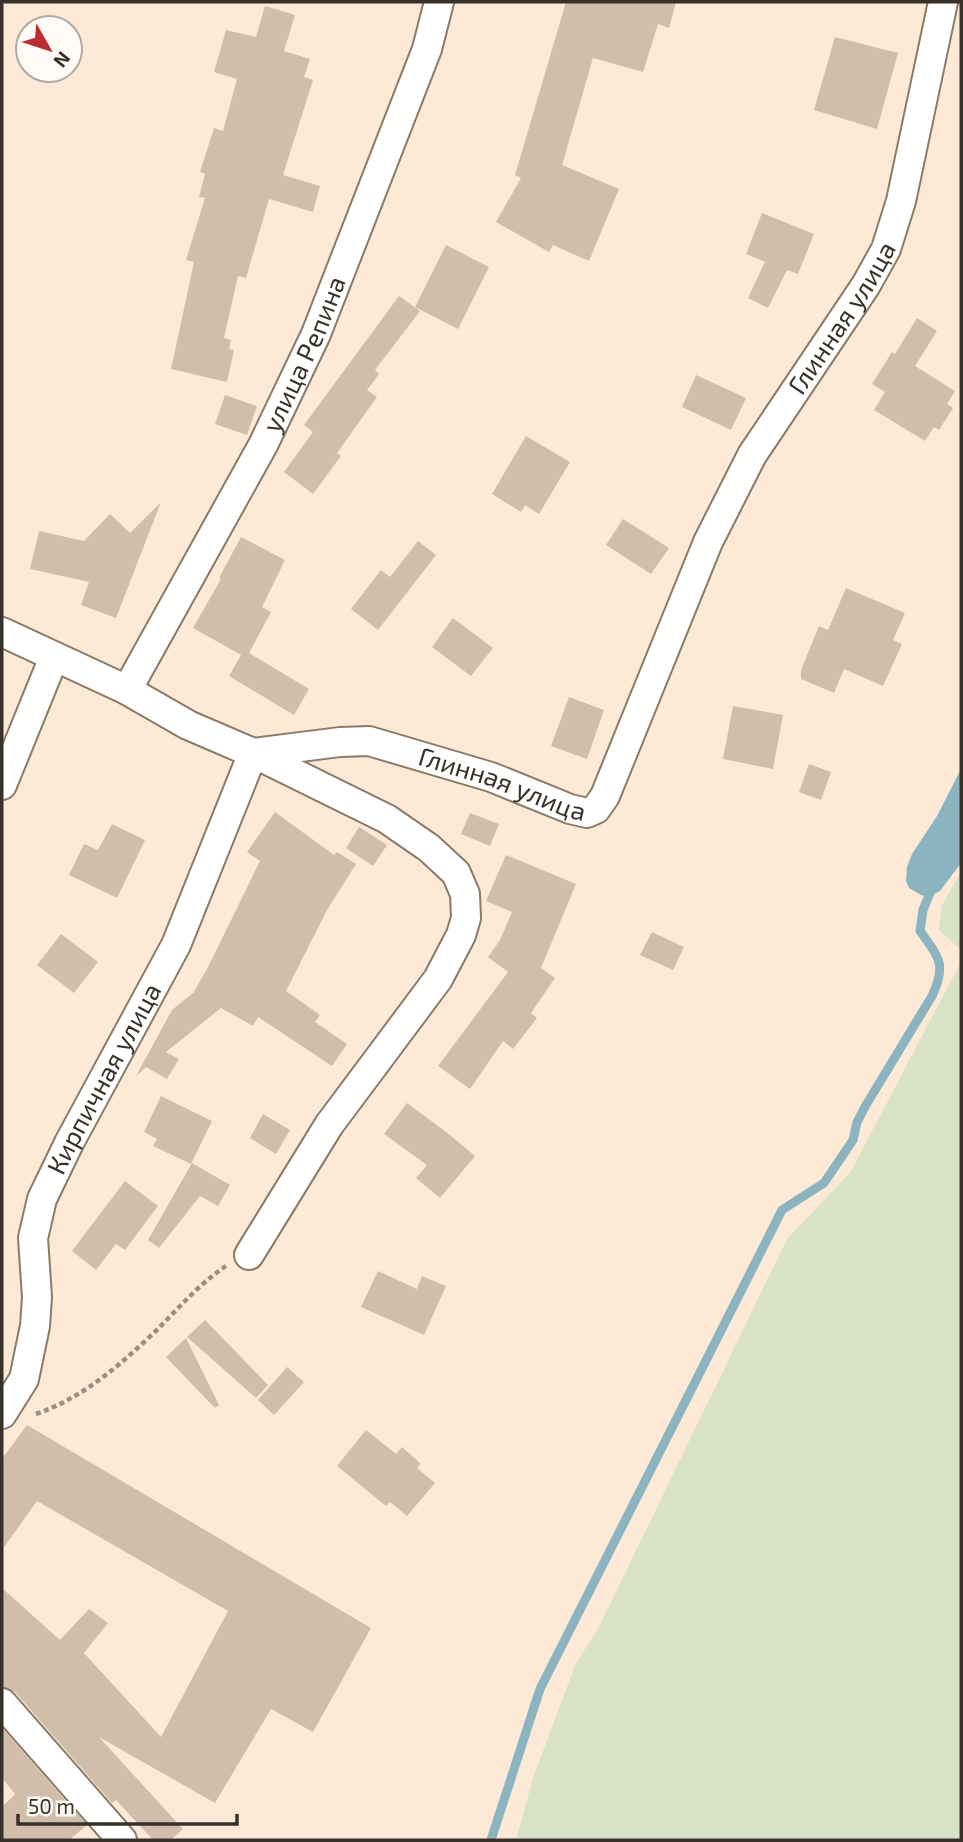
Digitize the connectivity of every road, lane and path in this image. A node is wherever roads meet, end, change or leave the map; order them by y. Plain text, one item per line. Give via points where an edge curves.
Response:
1 (439, 2) edge
2 (943, 2) edge
3 (2, 632) edge
4 (54, 657) junction
5 (127, 690) junction
6 (253, 753) junction
7 (2, 785) edge
8 (249, 1255) joint
9 (13, 1416) edge
10 (2, 1703) edge
11 (122, 1840) edge

1 - 5 street, улица Репина via 427,49 316,334 262,446
2 - 6 street, Глинная улица via 901,201 886,249 752,455 708,542 596,809 587,813 570,809 491,777 369,741
3 - 4 street
4 - 5 street
4 - 7 street
5 - 6 street via 188,725
6 - 8 street via 387,820 429,848 456,873 465,894 466,918 438,979 329,1125
6 - 9 street, Кирпичная улица via 176,945 43,1199 33,1238 35,1326
8 - 9 path via 203,1281 144,1343 90,1386 57,1407
10 - 11 street

